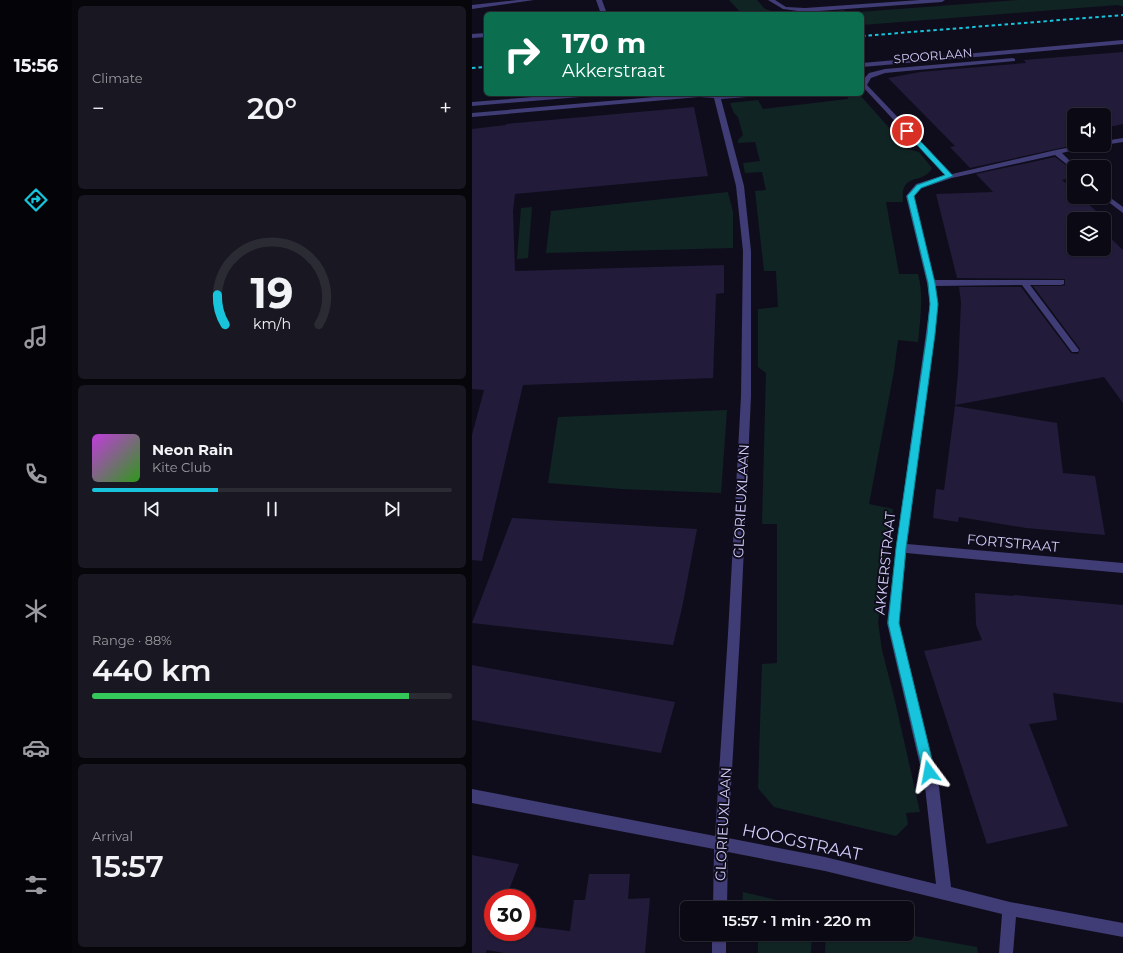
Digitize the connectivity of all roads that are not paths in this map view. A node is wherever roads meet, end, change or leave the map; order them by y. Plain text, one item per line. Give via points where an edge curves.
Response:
1 (531, 0) edge
2 (599, 0) edge
3 (771, 0) edge
4 (942, 0) edge
5 (472, 7) edge
6 (603, 12) edge
7 (484, 35) edge
8 (472, 36) edge
9 (1123, 42) edge
10 (1012, 60) dead end
11 (864, 65) edge
12 (864, 82) edge
13 (864, 86) edge
14 (568, 96) edge
15 (688, 96) edge
16 (718, 96) edge
17 (472, 104) edge
18 (472, 115) edge
19 (1123, 140) edge
20 (1111, 142) edge
21 (1067, 150) edge
22 (1056, 152) junction
23 (1067, 162) edge
24 (950, 176) junction
25 (1111, 200) edge
26 (1123, 211) edge
27 (1024, 282) junction
28 (1061, 282) dead end
29 (931, 283) junction
30 (1075, 350) dead end
31 (901, 548) junction
32 (1123, 568) edge
33 (472, 796) edge
34 (721, 844) junction
35 (944, 892) junction
36 (720, 901) edge
37 (1010, 908) junction
38 (1123, 930) edge
39 (719, 941) edge
40 (718, 953) edge
41 (1006, 953) edge

1 - 5 street
2 - 6 street
3 - 4 street via 785,8 800,10
7 - 8 street
9 - 11 street
10 - 12 street, SPOORLAAN via 885,71 872,73
13 - 24 street
14 - 17 street
15 - 18 street
16 - 34 street, GLORIEUXLAAN via 740,186 747,251 745,403
19 - 20 street
21 - 22 street
22 - 23 street
22 - 24 street
24 - 29 street, AKKERSTRAAT via 919,186 910,196
25 - 26 street
27 - 28 street
27 - 29 street
27 - 30 street
29 - 31 street, AKKERSTRAAT via 934,304 931,334
31 - 32 street, FORTSTRAAT
31 - 35 street, AKKERSTRAAT via 894,623 932,787
33 - 34 street, HOOGSTRAAT
34 - 35 street, HOOGSTRAAT via 825,864
34 - 36 street, GLORIEUXLAAN
35 - 37 street, HOOGSTRAAT
37 - 38 street, HOOGSTRAAT
37 - 41 street
39 - 40 street

